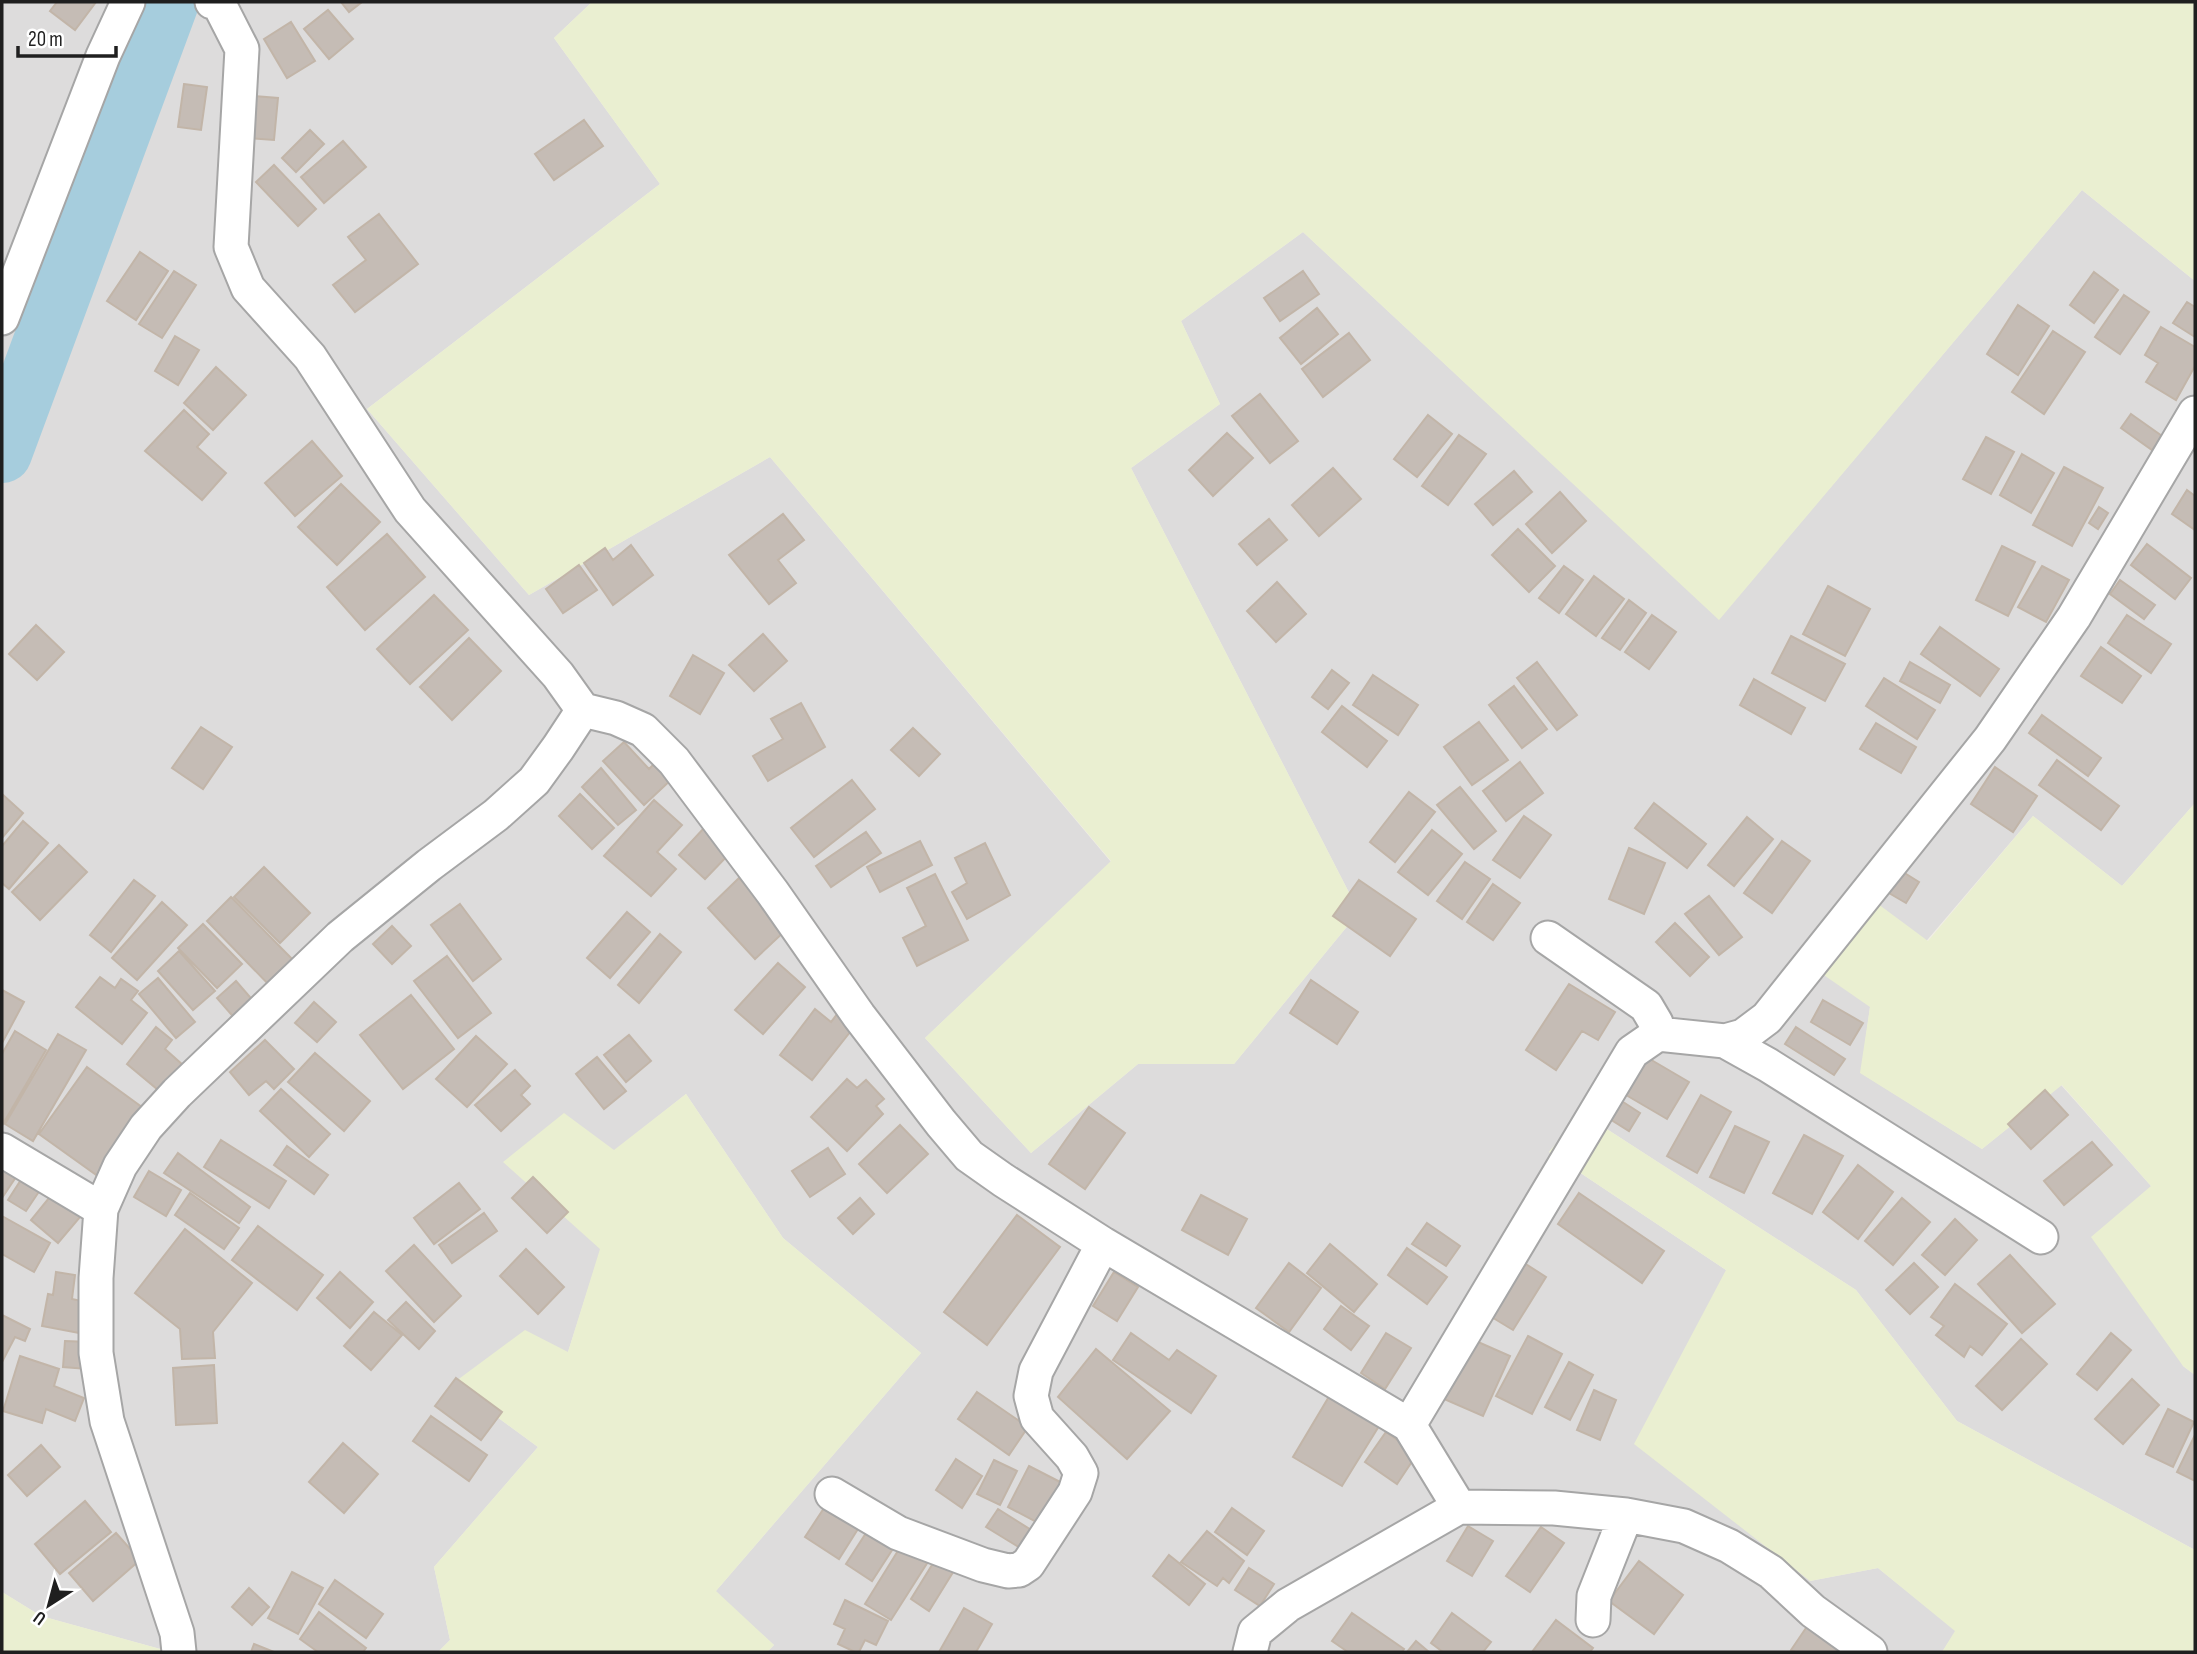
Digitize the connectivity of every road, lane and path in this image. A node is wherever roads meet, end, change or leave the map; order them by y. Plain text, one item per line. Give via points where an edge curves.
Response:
1 (128, 2) edge
2 (217, 3) edge
3 (2, 318) edge
4 (2195, 413) edge
5 (583, 709) junction
6 (1548, 938) dead end
7 (1658, 1034) junction
8 (1725, 1041) junction
9 (2, 1150) edge
10 (101, 1209) junction
11 (2041, 1237) dead end
12 (1103, 1244) junction
13 (1409, 1425) junction
14 (832, 1494) dead end
15 (1459, 1507) junction
16 (1626, 1514) junction
17 (1593, 1620) dead end
18 (179, 1652) edge
19 (1250, 1652) edge
20 (1870, 1652) edge

1 - 3 street
2 - 5 street via 242,49 231,247 248,288 310,357 410,510
4 - 8 street via 2074,617 1990,739 1767,1018 1743,1036
5 - 10 street via 534,781 340,937 177,1093 146,1127 120,1166
5 - 12 street via 643,730 674,761 859,1016 969,1156
6 - 7 street via 1646,1006
7 - 8 street
7 - 13 street via 1632,1052
8 - 11 street
9 - 10 street
10 - 18 street via 96,1353 107,1421 177,1633
12 - 13 street
12 - 14 street via 1036,1371 1031,1396 1037,1418 1081,1472 1075,1492 1028,1564 1008,1571 983,1565 898,1533
13 - 15 street
15 - 16 street
15 - 19 street via 1288,1605 1255,1632
16 - 17 street via 1594,1596
16 - 20 street via 1684,1526 1729,1546 1771,1573 1813,1611

